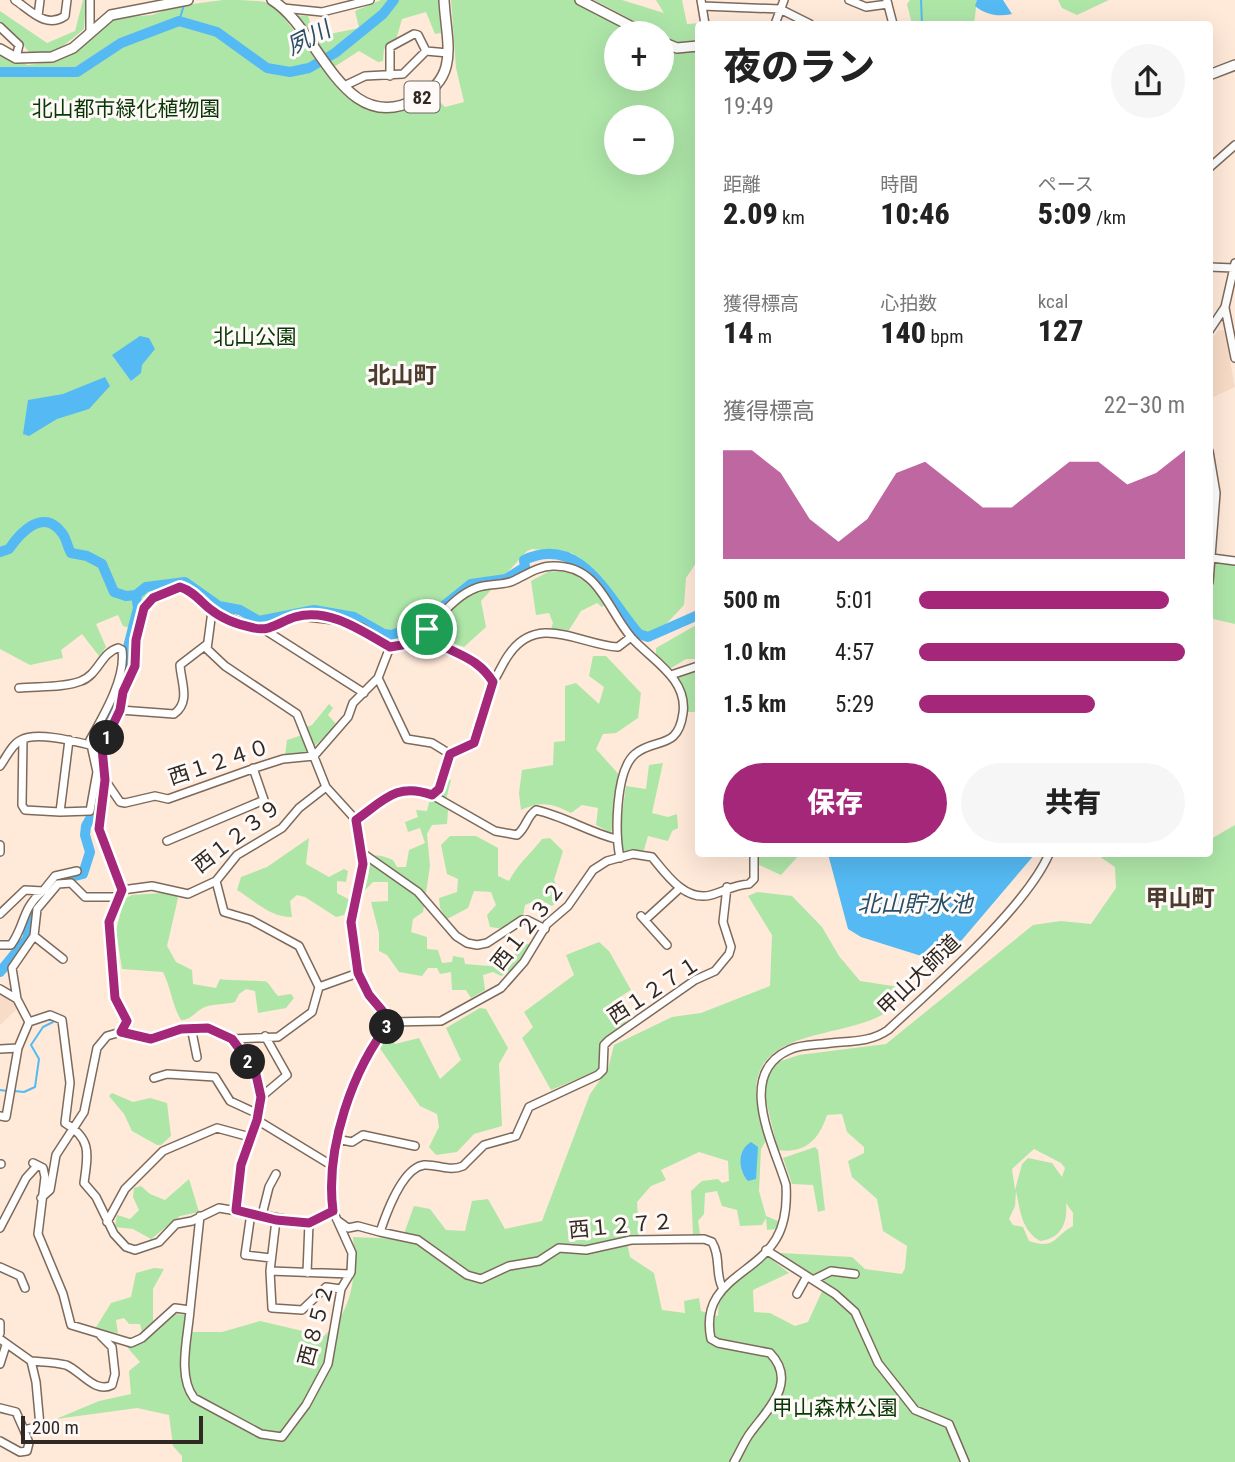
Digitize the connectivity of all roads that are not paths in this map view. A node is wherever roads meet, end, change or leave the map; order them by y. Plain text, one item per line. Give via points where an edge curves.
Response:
1 (15, 0) edge
2 (40, 0) edge
3 (67, 0) edge
4 (90, 0) edge
5 (188, 0) edge
6 (272, 0) edge
7 (370, 0) edge
8 (444, 0) edge
9 (580, 0) edge
10 (784, 0) edge
11 (849, 0) edge
12 (887, 2) edge
13 (701, 3) edge
14 (340, 4) edge
15 (743, 4) edge
16 (283, 8) junction
17 (780, 9) junction
18 (37, 16) junction
19 (621, 21) edge
20 (704, 21) edge
21 (776, 21) edge
22 (804, 21) edge
23 (892, 21) edge
24 (0, 27) edge
25 (90, 30) junction
26 (695, 46) edge
27 (674, 47) edge
28 (0, 49) edge
29 (425, 51) junction
30 (448, 53) junction
31 (16, 58) junction
32 (1235, 65) edge
33 (1213, 73) edge
34 (390, 76) junction
35 (344, 86) junction
36 (1235, 145) edge
37 (1213, 164) edge
38 (1234, 265) edge
39 (1213, 267) edge
40 (1225, 307) junction
41 (1213, 325) edge
42 (1235, 358) edge
43 (1213, 476) edge
44 (1213, 542) edge
45 (1213, 558) edge
46 (1235, 561) edge
47 (212, 611) junction
48 (427, 629) junction
49 (265, 630) junction
50 (631, 637) junction
51 (206, 645) junction
52 (390, 647) junction
53 (695, 667) edge
54 (671, 676) junction
55 (378, 677) junction
56 (493, 682) junction
57 (19, 688) dead end
58 (364, 693) junction
59 (120, 710) junction
60 (23, 739) junction
61 (69, 740) junction
62 (95, 747) junction
63 (450, 754) junction
64 (314, 756) junction
65 (0, 766) edge
66 (253, 768) junction
67 (105, 780) junction
68 (326, 787) junction
69 (432, 795) junction
70 (60, 812) junction
71 (356, 820) junction
72 (616, 839) junction
73 (167, 841) dead end
74 (0, 845) edge
75 (0, 852) edge
76 (361, 852) junction
77 (754, 857) edge
78 (1047, 857) edge
79 (620, 858) junction
80 (77, 872) dead end
81 (216, 881) junction
82 (726, 887) junction
83 (680, 888) junction
84 (43, 891) junction
85 (120, 893) junction
86 (0, 914) edge
87 (545, 929) junction
88 (34, 936) junction
89 (667, 944) dead end
90 (0, 945) edge
91 (63, 959) dead end
92 (358, 973) junction
93 (319, 987) junction
94 (0, 989) edge
95 (17, 999) junction
96 (391, 1021) junction
97 (29, 1022) junction
98 (191, 1027) junction
99 (121, 1032) junction
100 (265, 1036) junction
101 (232, 1039) junction
102 (18, 1048) junction
103 (0, 1049) edge
104 (197, 1057) dead end
105 (154, 1078) dead end
106 (261, 1097) junction
107 (0, 1115) edge
108 (257, 1117) junction
109 (75, 1128) junction
110 (250, 1136) junction
111 (336, 1139) junction
112 (415, 1146) dead end
113 (331, 1165) junction
114 (276, 1174) dead end
115 (41, 1199) junction
116 (236, 1210) junction
117 (333, 1211) junction
118 (251, 1213) junction
119 (200, 1216) junction
120 (262, 1216) junction
121 (276, 1220) junction
122 (337, 1220) junction
123 (107, 1222) junction
124 (309, 1223) junction
125 (0, 1228) edge
126 (380, 1232) junction
127 (766, 1250) junction
128 (271, 1258) junction
129 (0, 1267) edge
130 (270, 1271) junction
131 (307, 1273) junction
132 (349, 1274) junction
133 (855, 1274) dead end
134 (810, 1278) junction
135 (722, 1287) junction
136 (25, 1288) dead end
137 (341, 1289) junction
138 (797, 1294) dead end
139 (190, 1310) junction
140 (0, 1322) edge
141 (0, 1333) edge
142 (97, 1333) junction
143 (3, 1342) edge
144 (31, 1360) junction
145 (0, 1364) edge
146 (0, 1408) edge
147 (24, 1430) junction
148 (0, 1441) edge
149 (734, 1462) edge
150 (965, 1462) edge

1 - 18 street
2 - 18 street
3 - 18 street via 65,16 56,23
4 - 25 street
5 - 25 main road via 122,10
6 - 16 main road, 82
7 - 14 street
8 - 30 main road, 82
9 - 19 main road
10 - 17 street
11 - 12 street via 866,7
12 - 23 street
13 - 15 street
13 - 20 street
14 - 16 street via 322,12
15 - 17 street
16 - 35 main road, 82
17 - 21 street
17 - 22 street
24 - 31 street via 19,45
25 - 31 main road via 59,55
26 - 27 main road
28 - 31 main road
29 - 30 street
29 - 34 street via 403,74
29 - 34 street via 414,34 390,47
30 - 35 main road, 82 via 441,82 404,105 369,105
32 - 33 main road
34 - 35 street via 365,76
36 - 37 street
38 - 39 street
38 - 40 street
40 - 41 street
40 - 42 street
43 - 44 street
45 - 46 street
47 - 49 street
47 - 51 street
47 - 59 street via 180,587 153,598 139,622 135,666
48 - 50 street via 476,588 511,582 552,566 584,574 601,588
48 - 52 street
48 - 56 street via 435,643 473,659
49 - 52 street via 298,616 325,618 362,628
49 - 58 street
50 - 54 street
50 - 56 street via 618,647 589,644 550,631 538,634 511,652
51 - 59 street via 180,665 185,700 181,709 174,714
51 - 64 street via 225,666 297,714
52 - 55 street
53 - 54 street
54 - 72 street via 682,696 681,723 671,739 641,751 630,761 619,797
55 - 58 street
55 - 63 street via 407,739 432,743
56 - 63 street via 474,743
57 - 62 street via 81,681 110,650 122,650 123,669
58 - 64 street
59 - 62 street
60 - 61 street
60 - 65 street
60 - 70 street via 22,805 25,810
61 - 62 street
61 - 70 street
62 - 67 street
62 - 70 street via 97,772 90,811
63 - 69 street via 439,789
64 - 66 street, 西１２４０
64 - 68 street
66 - 67 street, 西１２４０ via 179,797 155,796 125,803
66 - 73 street via 264,800
67 - 85 street via 99,829
68 - 71 street
68 - 81 street, 西１２３９ via 282,828 237,855
69 - 71 street via 403,790
69 - 72 street via 495,831 517,835 536,810
71 - 76 street
72 - 79 street
74 - 75 street
76 - 87 street via 418,892 467,943 486,943 522,920
76 - 92 street via 362,880 351,922
77 - 82 street via 754,879
78 - 127 street, 甲山大師道 via 1000,920 888,1030 870,1039 797,1047 765,1070 760,1094 786,1185 780,1231
79 - 83 street, 西１２３２ via 646,854
79 - 87 street, 西１２３２ via 593,870
80 - 84 street via 55,876
81 - 85 street, 西１２３９ via 188,894 152,886
81 - 93 street via 224,912 251,920 299,946
82 - 83 street via 702,895
82 - 126 street, 西１２７１ via 723,922 731,947 715,971 609,1040 604,1045 603,1070 529,1107 516,1136 484,1145 457,1168 422,1165 409,1173 388,1206
83 - 89 street via 643,918
84 - 86 street via 25,890
84 - 90 street via 26,907 12,945
85 - 88 street, 西１２３９ via 85,897 71,883 58,884 37,909
85 - 99 street via 109,922 115,998 127,1021
87 - 96 street, 西１２３２ via 501,988 455,1016 429,1022
88 - 91 street
88 - 95 street via 12,968
92 - 93 street
92 - 96 street
93 - 100 street via 305,1021 278,1037
94 - 95 street
95 - 97 street
96 - 111 street via 373,1044
97 - 102 street
97 - 109 street via 50,1015 62,1020 70,1083 64,1120
98 - 99 street via 151,1039
98 - 101 street via 208,1028
98 - 104 street
99 - 109 street via 107,1036 97,1048
100 - 101 street
100 - 106 street via 288,1074
101 - 106 street via 255,1070
102 - 103 street
102 - 107 street via 6,1116
105 - 108 street via 167,1074 215,1077 230,1101
106 - 108 street
108 - 110 street
108 - 113 street
109 - 115 street via 56,1155 50,1190
109 - 123 street via 86,1142 84,1183
110 - 116 street
110 - 123 street via 217,1128 163,1151 125,1189
111 - 112 street via 352,1142 363,1135
111 - 113 street
113 - 117 street
114 - 120 street
115 - 125 street via 45,1177 43,1168 35,1165
115 - 142 street via 38,1234 71,1325
116 - 118 street
116 - 119 street via 219,1208
117 - 122 street, 西８５２
117 - 124 street
118 - 120 street
118 - 128 street via 245,1255
119 - 123 street via 176,1224 159,1242 135,1250 126,1247
119 - 139 street
120 - 121 street
121 - 124 street
121 - 128 street
122 - 126 street via 348,1228
122 - 132 street, 西８５２ via 352,1253
124 - 131 street
126 - 135 street, 西１２７２ via 418,1240 467,1275 481,1279 509,1266 539,1261 559,1248 586,1250 632,1240 704,1239 712,1242 718,1255 717,1276
127 - 134 street
127 - 135 street, 甲山大師道
128 - 130 street
129 - 136 street via 20,1276
130 - 131 street
130 - 137 street via 272,1308 302,1310 326,1287
131 - 132 street
132 - 137 street, 西８５２
133 - 134 street via 831,1271
134 - 138 street
134 - 150 street via 855,1312 878,1363 915,1410 948,1424
135 - 149 street via 715,1297 711,1339 770,1353 779,1369 778,1398
137 - 139 street, 西８５２ via 328,1364 282,1437 261,1434 187,1390
139 - 142 street via 175,1308 131,1343
140 - 141 street
142 - 144 street via 112,1347 115,1374 107,1388 67,1366
143 - 144 street
143 - 145 street
144 - 147 street via 40,1426
146 - 147 street via 16,1412
147 - 148 street via 27,1451

